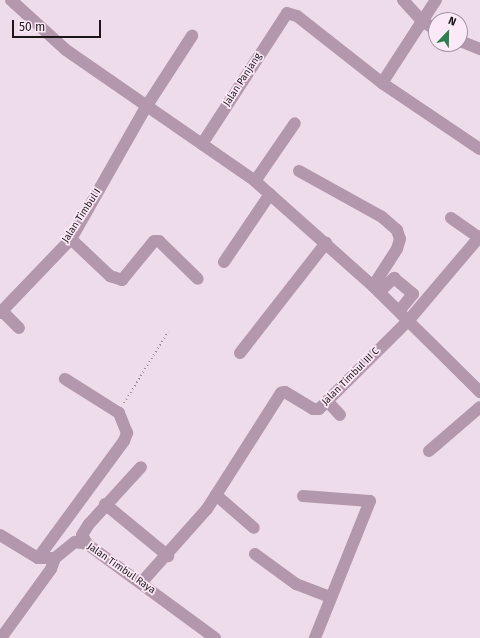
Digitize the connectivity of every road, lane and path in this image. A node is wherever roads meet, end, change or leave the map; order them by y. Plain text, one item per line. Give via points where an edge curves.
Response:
1 (11, 0) edge
2 (402, 0) edge
3 (436, 0) edge
4 (421, 20) junction
5 (428, 25) edge
6 (192, 36) dead end
7 (468, 44) edge
8 (480, 49) edge
9 (382, 83) junction
10 (146, 106) junction
11 (295, 123) dead end
12 (202, 144) junction
13 (480, 149) edge
14 (299, 171) dead end
15 (255, 181) junction
16 (270, 194) junction
17 (451, 218) dead end
18 (479, 237) edge
19 (70, 239) junction
20 (326, 243) junction
21 (224, 262) dead end
22 (198, 279) dead end
23 (376, 289) junction
24 (1, 312) edge
25 (399, 312) junction
26 (408, 321) junction
27 (19, 328) dead end
28 (168, 332) dead end
29 (240, 353) dead end
30 (65, 379) dead end
31 (480, 392) edge
32 (327, 401) junction
33 (480, 407) edge
34 (118, 413) junction
35 (340, 414) dead end
36 (429, 451) dead end
37 (142, 467) dead end
38 (216, 495) junction
39 (303, 496) dead end
40 (105, 504) junction
41 (254, 528) dead end
42 (0, 536) edge
43 (87, 544) junction
44 (255, 554) dead end
45 (168, 556) junction
46 (38, 558) junction
47 (55, 558) junction
48 (141, 583) junction
49 (330, 597) junction
50 (1, 638) edge
51 (215, 638) edge
52 (315, 638) edge

1 - 10 street via 66,50
2 - 4 street
3 - 4 street
4 - 5 street
4 - 9 street
6 - 10 street, Jalan Timbul I
7 - 8 street
9 - 12 street, Jalan Panjang via 297,16 287,13
9 - 13 street, Jalan Panjang
10 - 12 street
10 - 19 street, Jalan Timbul I
11 - 15 street
12 - 15 street
14 - 23 street via 382,217 397,230 400,239 397,249
15 - 16 street
16 - 20 street
16 - 21 street
17 - 18 street
18 - 26 street, Jalan Timbul III C
19 - 22 street via 110,276 122,280 154,242 159,241
19 - 24 street, Jalan Timbul I
20 - 23 street
20 - 29 street
23 - 25 street
23 - 25 street via 394,278 413,294
24 - 27 street
25 - 26 street
26 - 31 street
26 - 32 street, Jalan Timbul III C
28 - 34 path
30 - 34 street
32 - 35 street
32 - 38 street, Jalan Timbul III C via 319,409 313,409 285,392 281,393
33 - 36 street
34 - 46 street via 127,433 124,441
37 - 40 street
38 - 41 street
38 - 45 street, Jalan Timbul III C
39 - 49 street via 370,501
40 - 43 street via 82,535
40 - 45 street
42 - 46 street
43 - 47 street, Jalan Timbul Raya via 75,542
43 - 48 street, Jalan Timbul Raya
44 - 49 street via 296,584
45 - 48 street, Jalan Timbul III C
46 - 47 street
47 - 50 street via 51,569
48 - 51 street, Jalan Timbul Raya
49 - 52 street

